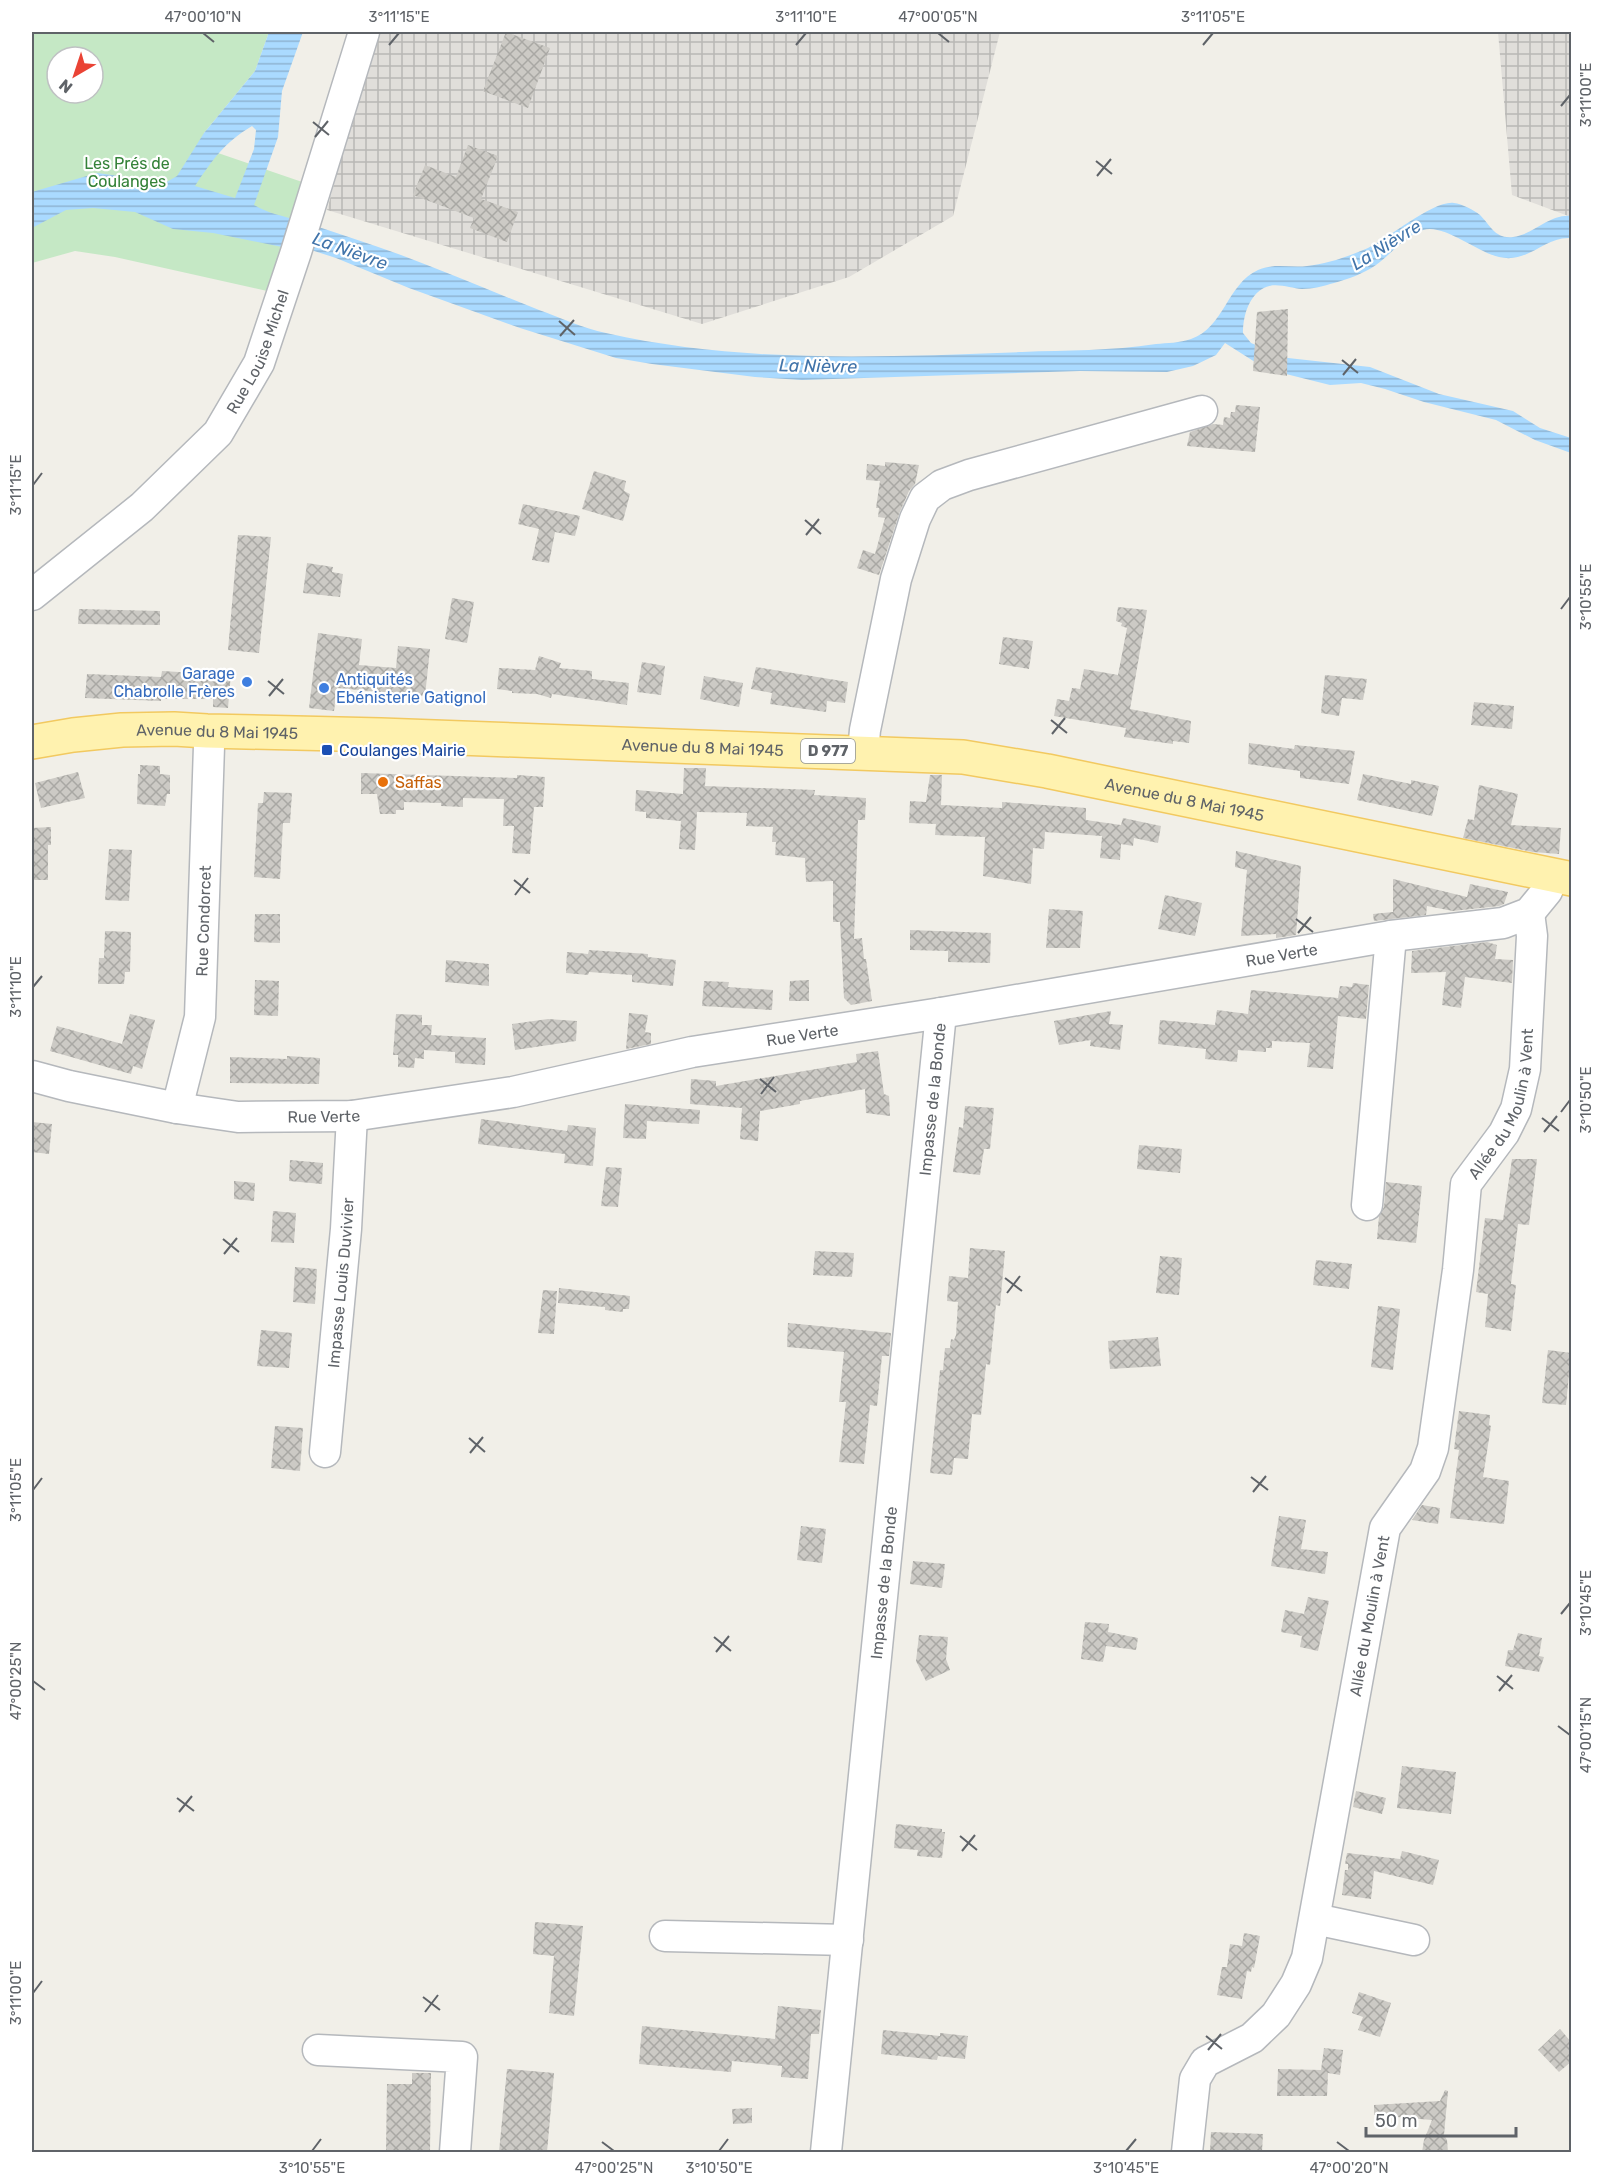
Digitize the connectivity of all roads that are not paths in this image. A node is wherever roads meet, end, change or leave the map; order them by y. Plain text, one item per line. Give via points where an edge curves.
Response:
1 (364, 32) edge
2 (1202, 411) dead end
3 (32, 595) edge
4 (207, 731) junction
5 (73, 735) junction
6 (32, 742) edge
7 (863, 752) junction
8 (32, 754) edge
9 (1562, 878) edge
10 (1529, 913) junction
11 (1391, 936) junction
12 (941, 1013) junction
13 (32, 1076) edge
14 (177, 1107) junction
15 (352, 1116) junction
16 (1367, 1205) dead end
17 (325, 1452) dead end
18 (1315, 1919) junction
19 (665, 1936) dead end
20 (848, 1940) junction
21 (1414, 1940) dead end
22 (318, 2050) dead end
23 (455, 2152) edge
24 (826, 2152) edge
25 (1187, 2152) edge

1 - 3 street, Rue Louise Michel via 259,363 218,434 142,507
2 - 7 street via 969,475 925,498 896,579
4 - 5 main road, Avenue du 8 Mai 1945 / D 977 via 122,730
4 - 7 main road, Avenue du 8 Mai 1945 / D 977
4 - 14 street, Rue Condorcet via 200,1017
5 - 6 main road, Avenue du 8 Mai 1945 / D 977
5 - 8 main road, Avenue du 8 Mai 1945 / D 977
7 - 9 main road, Avenue du 8 Mai 1945 / D 977 via 963,757 1047,771
9 - 10 street
10 - 11 street, Rue Verte via 1503,923
10 - 18 street, Allée du Moulin à Vent via 1532,936 1525,1069 1516,1109 1504,1133 1466,1184 1433,1448 1425,1471 1385,1528
11 - 12 street, Rue Verte
11 - 16 street
12 - 15 street, Rue Verte via 692,1052 513,1092
12 - 20 street, Impasse de la Bonde
13 - 14 street, Rue Verte
14 - 15 street, Rue Verte via 238,1117
15 - 17 street, Impasse Louis Duvivier via 346,1229
18 - 21 street
18 - 25 street, Allée du Moulin à Vent via 1308,1958 1276,2015 1252,2038 1205,2062 1195,2079
19 - 20 street
20 - 24 street, Impasse de la Bonde
22 - 23 street via 462,2057

